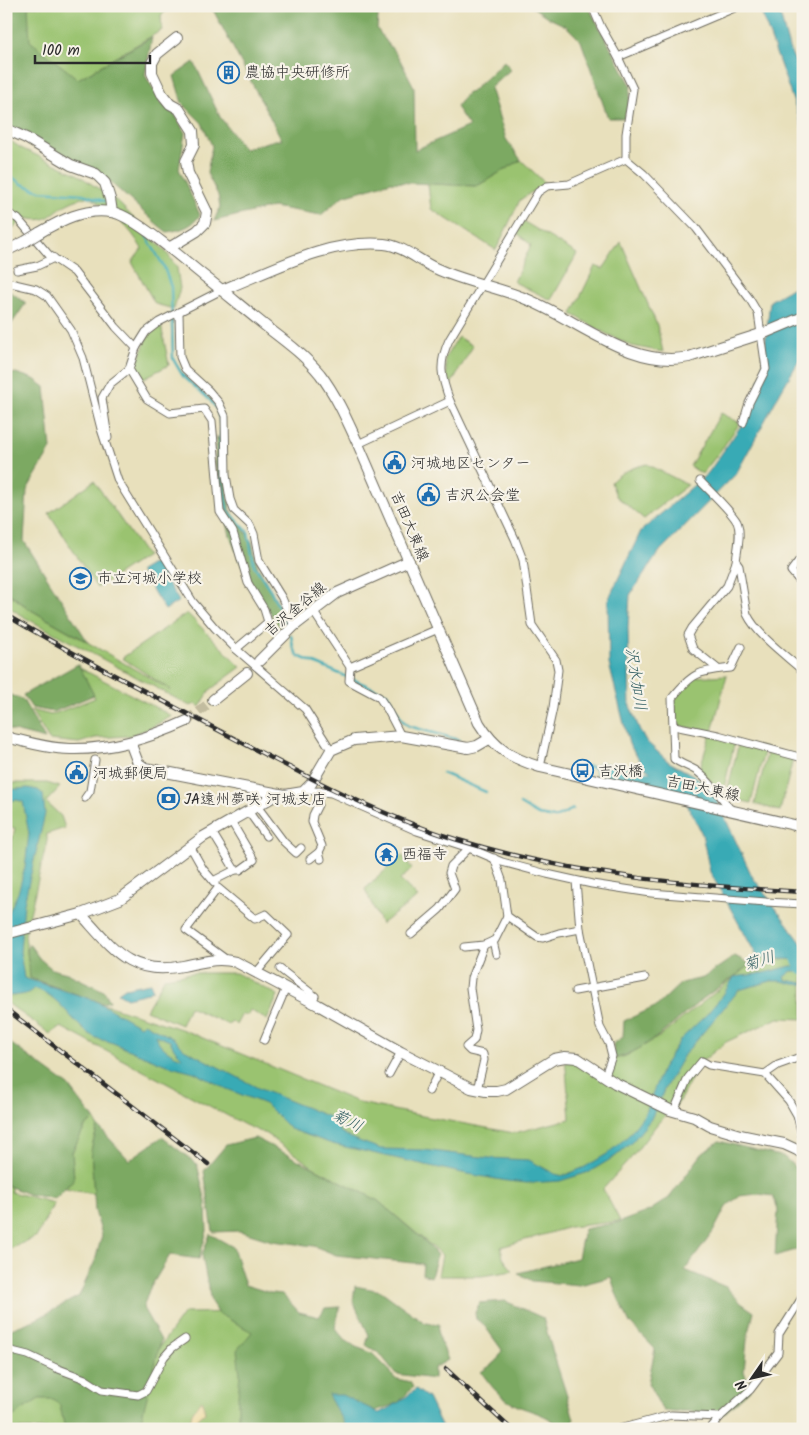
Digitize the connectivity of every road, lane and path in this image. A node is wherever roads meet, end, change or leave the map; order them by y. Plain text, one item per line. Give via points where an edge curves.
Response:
1 (592, 6) edge
2 (739, 6) edge
3 (177, 38) dead end
4 (618, 57) junction
5 (6, 129) edge
6 (626, 159) junction
7 (6, 212) edge
8 (112, 212) junction
9 (169, 248) junction
10 (6, 251) edge
11 (54, 258) junction
12 (17, 270) dead end
13 (6, 282) edge
14 (482, 284) junction
15 (222, 290) junction
16 (178, 313) junction
17 (803, 316) edge
18 (762, 334) junction
19 (136, 348) junction
20 (129, 369) junction
21 (450, 401) junction
22 (743, 422) dead end
23 (358, 444) junction
24 (107, 447) junction
25 (700, 482) dead end
26 (803, 555) edge
27 (409, 561) junction
28 (736, 562) junction
29 (803, 585) edge
30 (313, 611) junction
31 (294, 626) junction
32 (438, 629) junction
33 (741, 647) dead end
34 (236, 649) junction
35 (259, 661) dead end
36 (718, 669) junction
37 (350, 670) junction
38 (803, 671) edge
39 (247, 673) dead end
40 (213, 700) tunnel mouth
41 (187, 721) tunnel mouth
42 (674, 726) junction
43 (401, 736) junction
44 (6, 737) edge
45 (490, 739) junction
46 (130, 742) junction
47 (330, 750) junction
48 (803, 758) edge
49 (95, 760) dead end
50 (540, 767) junction
51 (306, 790) junction
52 (319, 792) junction
53 (278, 794) junction
54 (85, 798) dead end
55 (252, 809) junction
56 (727, 809) junction
57 (231, 821) junction
58 (803, 826) edge
59 (212, 832) junction
60 (266, 836) dead end
61 (190, 846) junction
62 (301, 848) dead end
63 (469, 848) junction
64 (494, 858) junction
65 (310, 859) dead end
66 (235, 870) junction
67 (576, 880) junction
68 (216, 884) junction
69 (803, 904) edge
70 (81, 914) junction
71 (507, 916) junction
72 (580, 929) junction
73 (6, 934) edge
74 (411, 934) dead end
75 (493, 941) junction
76 (484, 945) junction
77 (464, 948) dead end
78 (496, 954) dead end
79 (228, 960) junction
80 (280, 969) dead end
81 (256, 973) junction
82 (645, 978) dead end
83 (286, 988) junction
84 (592, 988) junction
85 (576, 991) dead end
86 (312, 1002) junction
87 (264, 1040) dead end
88 (400, 1052) junction
89 (803, 1056) edge
90 (439, 1071) junction
91 (389, 1074) dead end
92 (765, 1074) junction
93 (605, 1075) junction
94 (477, 1090) junction
95 (429, 1091) dead end
96 (672, 1111) junction
97 (803, 1138) edge
98 (803, 1154) edge
99 (803, 1296) edge
100 (185, 1338) dead end
101 (6, 1351) edge
102 (720, 1417) junction
103 (582, 1429) edge
104 (601, 1429) edge
105 (619, 1429) edge
106 (710, 1429) edge

1 - 4 street
2 - 4 street
3 - 9 street via 157,54 152,63 152,73 162,94 179,109 193,131 194,145 186,161 188,173 207,212 205,223 197,231
4 - 6 street via 633,89
5 - 8 street via 71,165 96,174 105,183
6 - 14 street via 569,184 547,186 538,192
6 - 18 street via 680,211 723,263 758,313
7 - 11 street via 18,219
8 - 9 street, 吉田大東線 via 130,220
8 - 10 street, 吉田大東線, bridge via 76,215
9 - 15 street, 吉田大東線
11 - 12 street
11 - 19 street via 74,272
13 - 24 street via 36,289 47,296 71,330
14 - 15 street via 436,268 398,247 376,244 319,252
14 - 18 street via 523,297 623,348 655,358 678,360
14 - 21 street via 443,354 442,379
15 - 16 street
15 - 23 street, 吉田大東線 via 320,374
16 - 19 street via 146,332
16 - 31 street via 180,357 185,369 208,390 225,416 226,475 234,510 250,525 258,562 282,598
17 - 18 street
18 - 22 street via 766,369 748,403
19 - 20 street
20 - 24 street via 110,384 102,398
20 - 34 street via 147,399 170,413 204,409 212,421 220,512 233,532 248,583 268,622
21 - 23 street
21 - 50 street via 523,560 532,625 556,660 555,699
23 - 27 street, 吉田大東線
24 - 34 street via 118,481 174,574 193,602
25 - 28 street via 737,523
26 - 29 street via 791,571
27 - 30 street, 吉沢金谷線 via 337,593
27 - 32 street, 吉田大東線
28 - 36 street via 727,586 688,635 693,649
28 - 38 street via 749,619
30 - 31 street, 吉沢金谷線
30 - 37 street
31 - 35 street, 吉沢金谷線
32 - 37 street
32 - 45 street, 吉田大東線
33 - 36 street via 731,668
34 - 47 street via 305,709
36 - 42 street via 691,676 672,698
37 - 43 street via 348,681 379,697
39 - 40 street
41 - 46 street via 159,734
42 - 48 street
42 - 56 street via 674,759 697,771 722,797
43 - 45 street via 468,748
43 - 47 street via 354,740
44 - 46 street via 70,749
45 - 50 street, 吉田大東線 via 510,756
46 - 53 street via 138,763 145,768
47 - 51 street
49 - 54 street via 90,791
50 - 56 street, 吉田大東線
51 - 52 street
51 - 53 street via 285,796
52 - 63 street via 331,793 418,831
52 - 65 street via 312,822 322,846 320,856
53 - 55 street
55 - 57 street
55 - 60 street
55 - 62 street via 296,853
56 - 58 street, 吉田大東線
57 - 59 street
57 - 66 street via 254,860
59 - 61 street
59 - 66 street
61 - 68 street
61 - 70 street via 120,899
63 - 64 street
63 - 74 street via 451,866 449,873 455,889 440,909
64 - 67 street
64 - 71 street via 502,880
66 - 68 street
67 - 69 street via 651,893
67 - 72 street
68 - 79 street via 186,930
68 - 81 street via 256,919 266,914 288,936
70 - 73 street
70 - 79 street via 108,944 139,965 165,969 212,959
71 - 72 street via 537,937
71 - 75 street
72 - 84 street
75 - 76 street
75 - 78 street
76 - 77 street
76 - 94 street via 471,978 476,1030 474,1040 466,1047 483,1054
79 - 81 street
80 - 86 street via 315,996
81 - 83 street
82 - 84 street
83 - 86 street
83 - 87 street
84 - 85 street
84 - 93 street via 600,1027 612,1056
86 - 88 street
88 - 90 street
88 - 91 street
89 - 92 street via 778,1065
90 - 94 street
90 - 95 street
92 - 96 street via 709,1066 702,1061 688,1078
92 - 97 street via 789,1101 797,1115
93 - 94 street via 577,1058 565,1057 554,1059 506,1089
93 - 96 street
96 - 98 street via 740,1135 784,1144
99 - 102 street via 779,1334 778,1353 750,1390
100 - 101 street via 164,1357 146,1391 138,1395 102,1390 85,1379 28,1355
102 - 105 street via 671,1415
102 - 106 street
103 - 104 street

